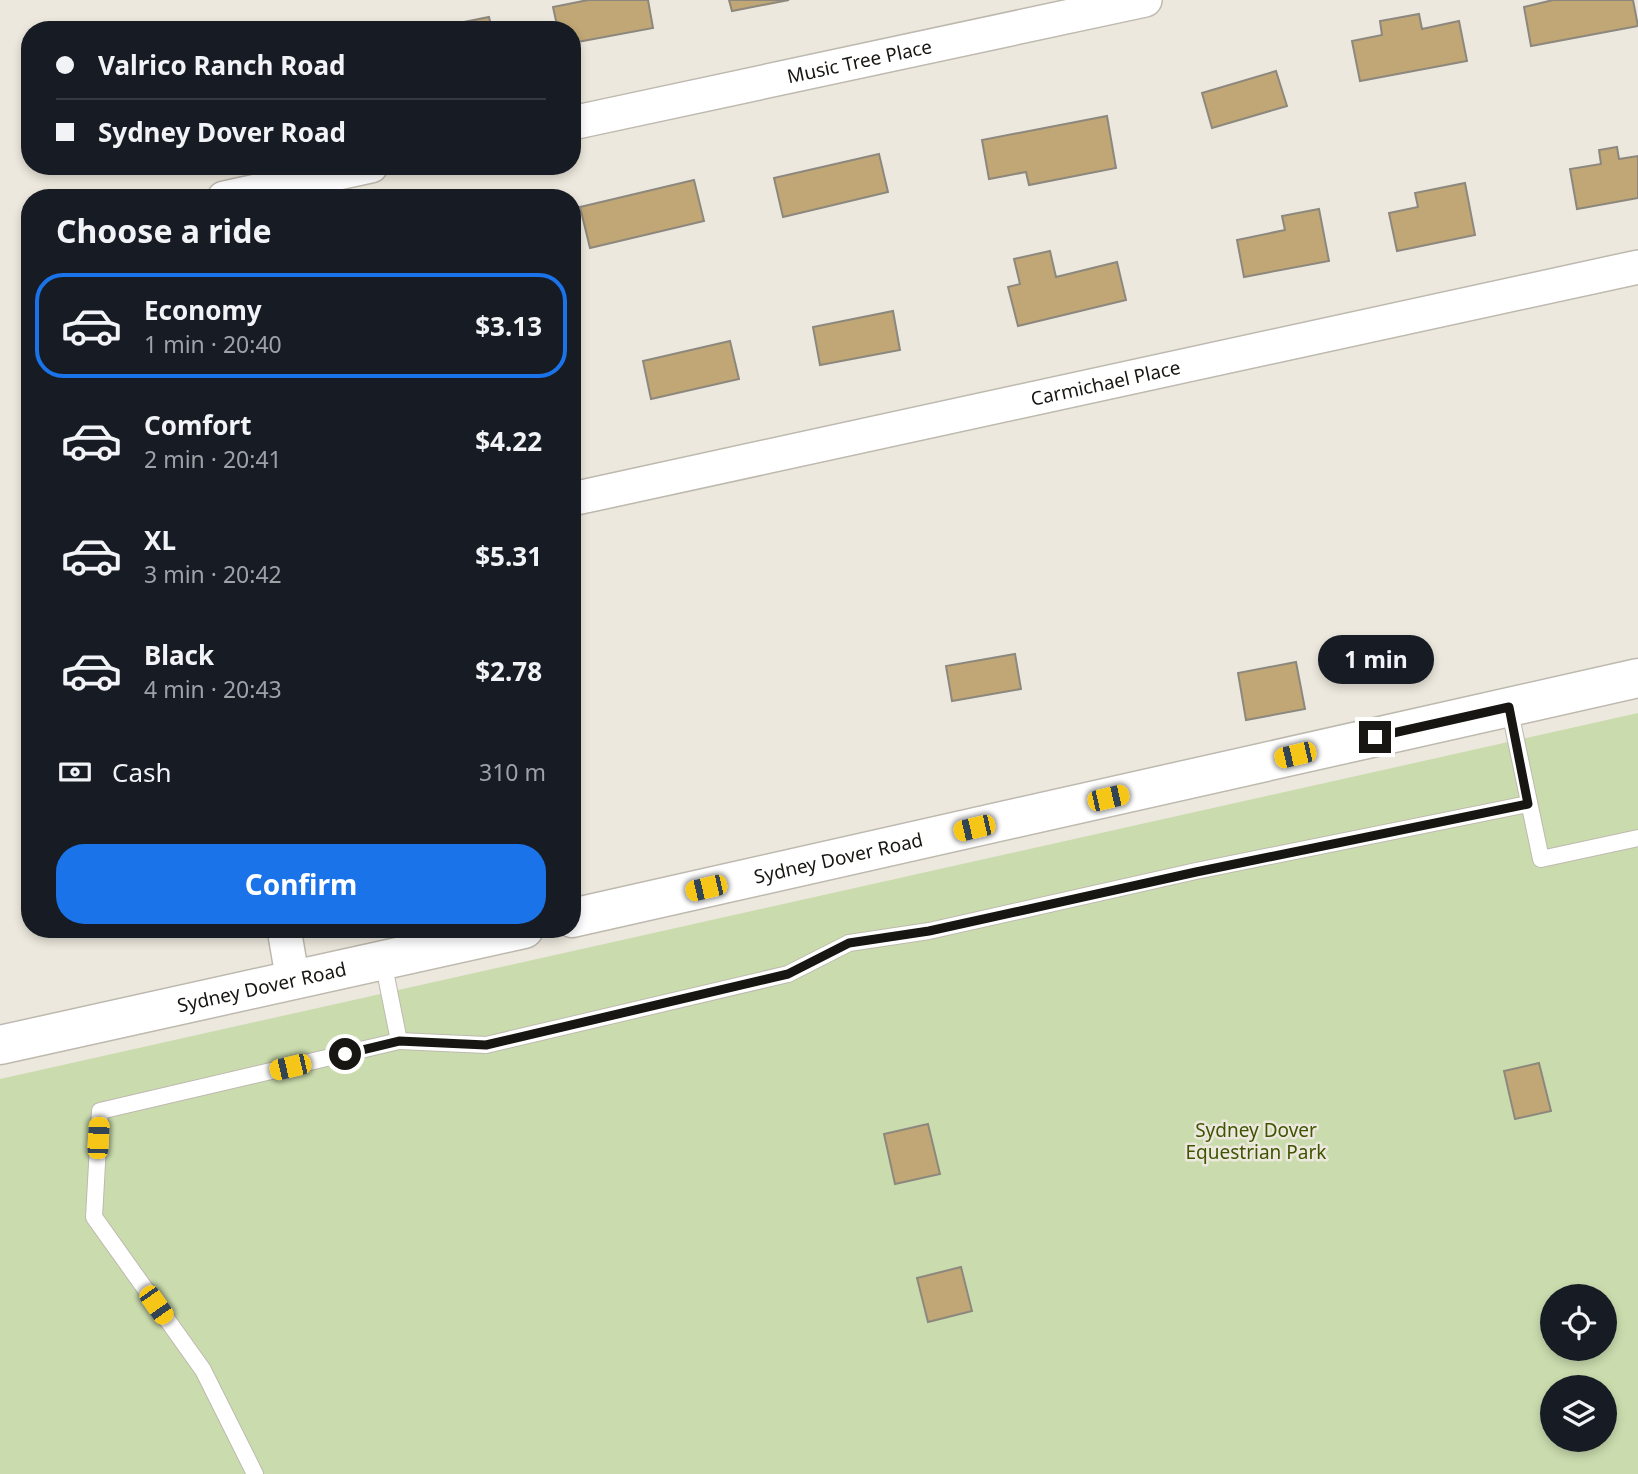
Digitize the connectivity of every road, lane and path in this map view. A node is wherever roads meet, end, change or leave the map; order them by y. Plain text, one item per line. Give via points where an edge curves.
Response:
1 (1146, 0) edge
2 (581, 121) edge
3 (330, 175) edge
4 (265, 189) edge
5 (1638, 267) edge
6 (581, 497) edge
7 (1638, 678) edge
8 (1509, 707) junction
9 (1528, 804) junction
10 (1638, 838) edge
11 (581, 916) edge
12 (286, 938) edge
13 (484, 938) edge
14 (383, 961) junction
15 (293, 981) junction
16 (399, 1041) junction
17 (0, 1045) edge
18 (255, 1474) edge

1 - 2 street, Music Tree Place
3 - 4 street
5 - 6 street, Carmichael Place
7 - 8 street, Sydney Dover Road
8 - 9 lane
8 - 11 street, Sydney Dover Road
9 - 10 lane via 1541,859
9 - 16 lane via 929,931 849,943 788,974 486,1045
12 - 15 street
13 - 14 street, Sydney Dover Road
14 - 15 street, Sydney Dover Road
14 - 16 lane
15 - 17 street, Sydney Dover Road
16 - 18 lane via 100,1111 94,1217 203,1370

